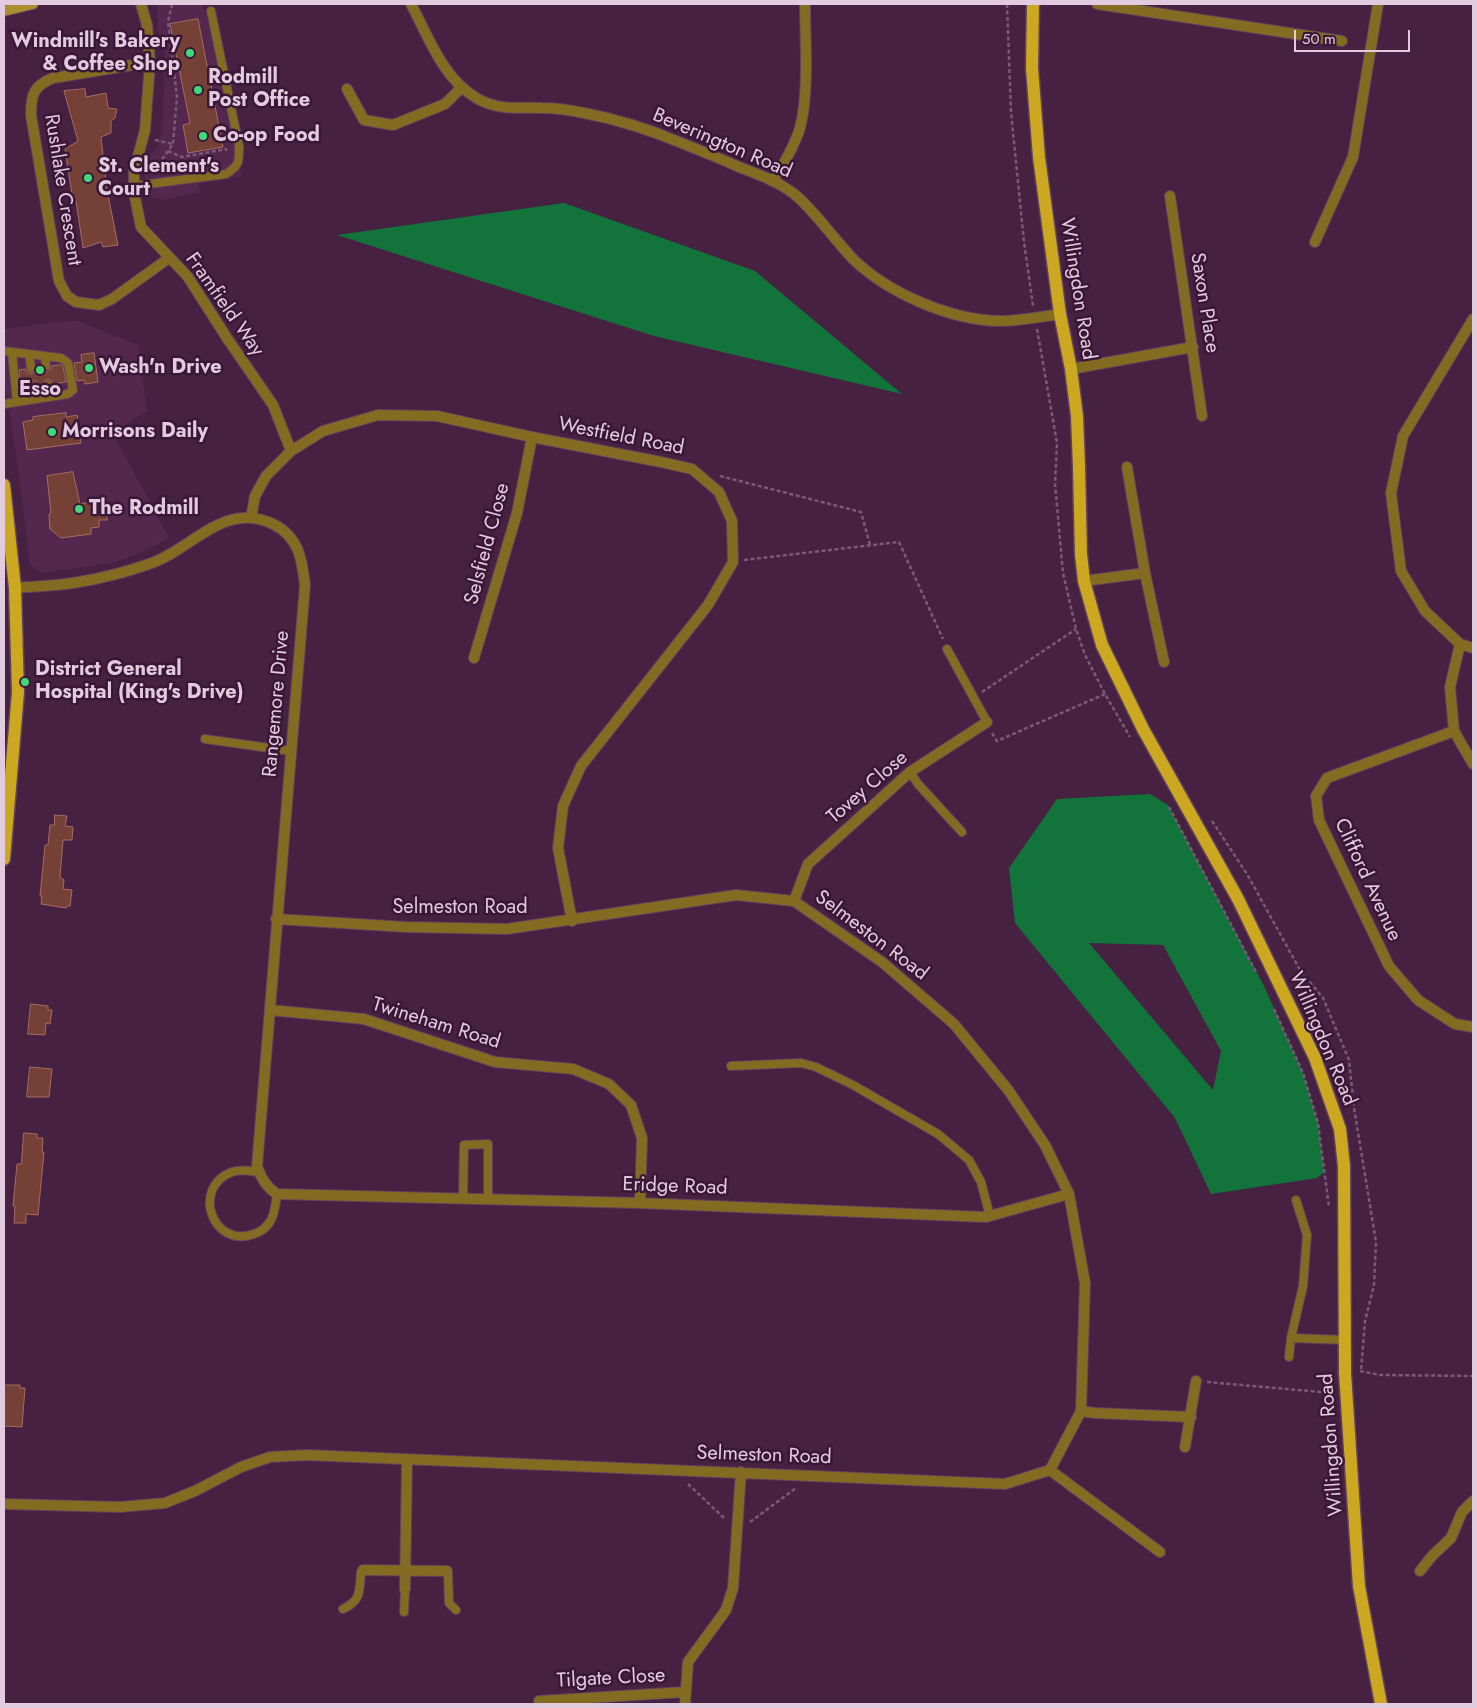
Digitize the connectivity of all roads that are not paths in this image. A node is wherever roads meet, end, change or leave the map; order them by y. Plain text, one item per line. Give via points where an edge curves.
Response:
1 (13, 4) edge
2 (141, 4) edge
3 (411, 4) edge
4 (805, 4) edge
5 (1033, 4) edge
6 (1097, 4) edge
7 (1378, 4) edge
8 (30, 5) edge
9 (4, 10) edge
10 (211, 11) dead end
11 (1342, 41) dead end
12 (150, 62) junction
13 (461, 88) junction
14 (347, 89) dead end
15 (772, 181) junction
16 (134, 186) junction
17 (1170, 196) dead end
18 (1315, 242) dead end
19 (169, 258) junction
20 (1060, 314) junction
21 (1473, 319) edge
22 (1193, 347) junction
23 (4, 351) edge
24 (12, 352) junction
25 (29, 354) junction
26 (45, 356) junction
27 (46, 366) dead end
28 (31, 368) dead end
29 (1070, 369) junction
30 (48, 385) dead end
31 (33, 386) dead end
32 (50, 397) junction
33 (34, 400) junction
34 (17, 402) junction
35 (4, 404) edge
36 (1202, 416) dead end
37 (532, 437) junction
38 (291, 451) junction
39 (1127, 467) dead end
40 (4, 485) edge
41 (251, 518) junction
42 (1145, 573) junction
43 (1084, 581) junction
44 (15, 588) junction
45 (1460, 644) junction
46 (1473, 648) edge
47 (947, 649) road end
48 (474, 658) dead end
49 (1164, 662) dead end
50 (987, 722) joint
51 (1454, 731) junction
52 (205, 739) dead end
53 (291, 751) junction
54 (1473, 764) edge
55 (910, 772) junction
56 (962, 832) dead end
57 (4, 859) edge
58 (794, 901) junction
59 (276, 919) junction
60 (572, 921) junction
61 (270, 1010) junction
62 (1473, 1028) edge
63 (731, 1066) dead end
64 (259, 1172) junction
65 (277, 1194) junction
66 (1069, 1194) junction
67 (463, 1198) junction
68 (488, 1199) junction
69 (1296, 1200) dead end
70 (640, 1203) junction
71 (990, 1216) junction
72 (1291, 1338) junction
73 (1345, 1340) junction
74 (1289, 1357) dead end
75 (1196, 1381) dead end
76 (1081, 1411) junction
77 (1191, 1417) junction
78 (1185, 1447) dead end
79 (407, 1460) junction
80 (1050, 1470) junction
81 (741, 1472) junction
82 (1473, 1501) edge
83 (4, 1504) edge
84 (1160, 1552) dead end
85 (363, 1570) joint
86 (406, 1570) junction
87 (446, 1571) joint
88 (1420, 1571) dead end
89 (405, 1588) joint
90 (343, 1609) dead end
91 (456, 1610) dead end
92 (404, 1612) dead end
93 (685, 1692) junction
94 (539, 1701) dead end
95 (685, 1704) edge
96 (1382, 1704) edge

1 - 8 street
2 - 12 street, Framfield Way via 147,25
3 - 13 street, Beverington Road via 445,69
4 - 15 street via 806,62 802,117 798,134
5 - 20 main road, Willingdon Road via 1032,68 1038,157
6 - 11 street
7 - 18 street via 1352,157
8 - 9 street
10 - 16 lane via 239,146 239,161 226,174
12 - 16 street, Framfield Way via 147,116 134,171
12 - 19 street, Rushlake Crescent via 42,82 31,99 31,115 59,281 67,296 76,302 99,305
13 - 14 street via 445,104 393,126 364,120
13 - 15 street, Beverington Road via 496,106 583,112 633,125
15 - 20 street, Beverington Road via 799,198 854,259 874,276 910,297 942,310 999,321
16 - 19 street, Framfield Way via 141,227
17 - 22 street, Saxon Place
19 - 38 street, Framfield Way via 188,277 273,405
20 - 29 main road, Willingdon Road
21 - 45 street via 1403,436 1392,493 1401,571 1425,611
22 - 29 street
22 - 36 street, Saxon Place
23 - 24 lane
24 - 25 lane
24 - 34 lane
25 - 26 lane
25 - 28 lane
26 - 27 lane
26 - 32 lane via 61,358 68,363 73,390
29 - 43 main road, Willingdon Road via 1076,416
30 - 32 lane
31 - 33 lane
32 - 33 lane
33 - 34 lane
34 - 35 lane
37 - 38 street, Westfield Road via 437,416 378,415 323,431
37 - 48 street, Selsfield Close via 517,513
37 - 60 street, Westfield Road via 692,469 719,492 732,521 733,562 708,605 581,766 563,806 558,848
38 - 41 street, Westfield Road via 266,476 255,496
39 - 42 street
40 - 44 main road
41 - 44 street, Rangemore Drive via 223,522 160,560 122,573 78,582
41 - 53 street, Rangemore Drive via 265,520 278,527 289,536 301,555 305,585
42 - 43 street
42 - 49 street
43 - 73 main road, Willingdon Road via 1109,661 1143,729 1238,899 1315,1058 1340,1129 1344,1166
44 - 57 main road via 18,692
45 - 46 street
45 - 51 street via 1450,687
47 - 50 lane
50 - 55 street, Tovey Close
51 - 54 street
51 - 62 street, Clifford Avenue via 1327,778 1316,796 1319,820 1389,966 1418,1000 1455,1024
52 - 53 lane
53 - 59 street, Rangemore Drive
55 - 56 lane
55 - 58 street, Tovey Close via 808,864
58 - 60 street, Selmeston Road via 736,895
58 - 66 street, Selmeston Road via 882,962 954,1024 1009,1091 1045,1145
59 - 60 street, Selmeston Road via 508,929
59 - 61 street, Rangemore Drive
61 - 64 street, Rangemore Drive
61 - 70 street, Twineham Road via 364,1019 495,1062 573,1069 610,1084 631,1105 642,1138
63 - 71 lane via 801,1063 816,1067 938,1134 969,1160 981,1182
64 - 65 street
64 - 65 lane via 244,1170 222,1178 213,1189 210,1200 214,1221 229,1234 240,1237 260,1232 272,1220
65 - 67 street, Eridge Road
66 - 71 street, Eridge Road
66 - 76 street, Selmeston Road via 1085,1283
67 - 68 street, Eridge Road
67 - 68 lane via 464,1145 488,1144
68 - 70 street, Eridge Road
69 - 72 lane via 1307,1234 1303,1286
70 - 71 street, Eridge Road
72 - 73 lane
72 - 74 lane
73 - 96 main road, Willingdon Road via 1359,1586
75 - 77 street
76 - 77 street
76 - 80 street, Selmeston Road
77 - 78 street
79 - 81 street, Selmeston Road
79 - 83 street, Selmeston Road via 270,1456 166,1503 120,1507
79 - 86 street
80 - 81 street, Selmeston Road via 1005,1484
80 - 84 street
81 - 93 street via 733,1588 726,1610 688,1662
82 - 88 street via 1462,1512 1451,1538
85 - 86 street
85 - 90 lane via 358,1597
86 - 87 street
86 - 89 street
87 - 91 lane via 449,1603
89 - 92 lane
93 - 94 street, Tilgate Close
93 - 95 street

